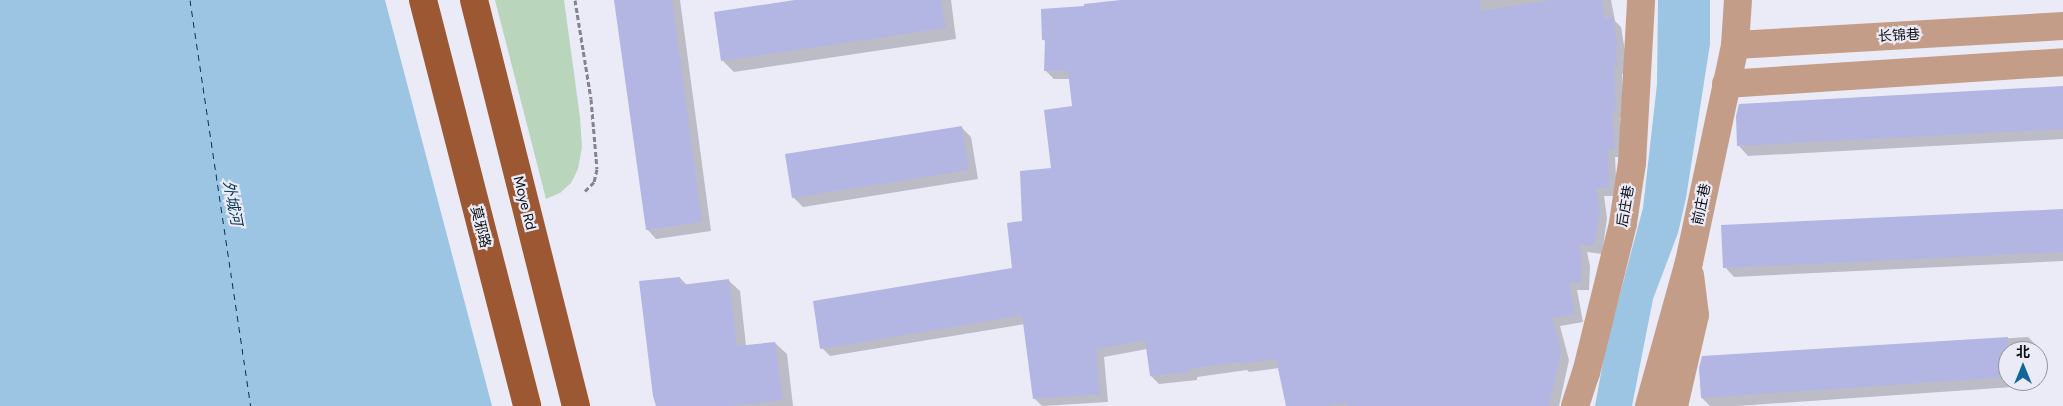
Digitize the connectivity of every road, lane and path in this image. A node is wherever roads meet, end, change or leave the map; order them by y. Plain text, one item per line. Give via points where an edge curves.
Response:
1 (423, 0) edge
2 (474, 0) edge
3 (574, 0) edge
4 (1641, 0) edge
5 (1738, 0) edge
6 (2063, 26) edge
7 (1735, 45) junction
8 (2063, 62) edge
9 (1726, 84) junction
10 (585, 191) dead end
11 (1688, 262) junction
12 (527, 406) edge
13 (576, 406) edge
14 (1575, 406) edge
15 (1649, 406) edge
16 (1674, 406) edge

1 - 12 main road, 莫邪路
2 - 13 main road, Moye Rd
3 - 10 path via 591,99 597,169 594,182
4 - 14 street, 后庄巷 via 1632,163 1623,223
5 - 7 street, 前庄巷
6 - 7 street, 长锦巷
7 - 9 street, 前庄巷
8 - 9 street
9 - 11 street, 前庄巷
11 - 15 street, 前庄巷
11 - 16 street via 1695,315

